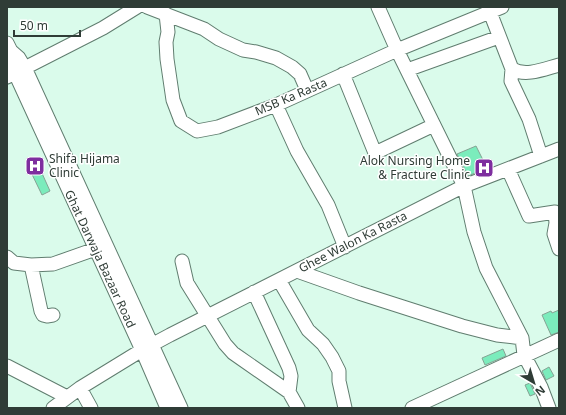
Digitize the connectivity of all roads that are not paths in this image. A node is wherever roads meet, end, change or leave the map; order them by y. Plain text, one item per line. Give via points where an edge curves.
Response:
1 (137, 7) edge
2 (147, 7) edge
3 (378, 7) edge
4 (502, 7) edge
5 (489, 10) edge
6 (166, 14) junction
7 (499, 37) junction
8 (9, 47) edge
9 (397, 50) junction
10 (559, 66) edge
11 (407, 70) junction
12 (512, 70) junction
13 (16, 73) edge
14 (343, 74) junction
15 (307, 90) junction
16 (276, 104) junction
17 (434, 125) junction
18 (559, 149) edge
19 (541, 156) junction
20 (508, 169) junction
21 (464, 186) junction
22 (557, 223) edge
23 (101, 247) junction
24 (345, 247) junction
25 (559, 249) edge
26 (7, 257) edge
27 (182, 261) dead end
28 (31, 265) junction
29 (297, 271) junction
30 (279, 280) junction
31 (254, 292) junction
32 (53, 315) dead end
33 (208, 316) junction
34 (522, 338) junction
35 (559, 340) edge
36 (147, 347) junction
37 (524, 355) junction
38 (7, 366) edge
39 (80, 388) junction
40 (289, 392) junction
41 (67, 397) junction
42 (53, 408) edge
43 (90, 408) edge
44 (167, 408) edge
45 (181, 408) edge
46 (298, 408) edge
47 (344, 408) edge
48 (412, 408) edge
49 (549, 408) edge

1 - 13 street via 103,28
2 - 6 street
3 - 9 street
4 - 5 street, MSB Ka Rasta
5 - 7 street
5 - 9 street, MSB Ka Rasta
6 - 15 street via 204,29 243,50 281,61 300,74
6 - 16 street, MSB Ka Rasta via 167,59 172,100 181,121 197,131 218,127
7 - 11 street
7 - 12 street
8 - 13 street
9 - 11 street
9 - 14 street, MSB Ka Rasta
10 - 12 street via 527,73
11 - 17 street
12 - 19 street via 511,81 529,119
13 - 23 street
14 - 15 street, MSB Ka Rasta
14 - 17 street via 375,153
15 - 16 street, MSB Ka Rasta
16 - 24 street via 297,151 328,205
17 - 21 street
18 - 19 street, Ghee Walon Ka Rasta
19 - 20 street, Ghee Walon Ka Rasta
20 - 21 street, Ghee Walon Ka Rasta
20 - 22 street via 529,216 555,212
21 - 24 street, Ghee Walon Ka Rasta
21 - 34 street via 474,232 486,268
22 - 25 street via 554,234
23 - 28 street via 53,264
23 - 36 street
24 - 29 street, Ghee Walon Ka Rasta
26 - 28 street via 14,263
27 - 33 street via 187,282
28 - 32 street via 41,311 43,315
29 - 30 street, Ghee Walon Ka Rasta
29 - 34 street via 462,326
30 - 31 street, Ghee Walon Ka Rasta
30 - 47 street via 308,330 332,357 339,371
31 - 33 street, Ghee Walon Ka Rasta
31 - 40 street via 289,368
33 - 36 street, Ghee Walon Ka Rasta
33 - 40 street via 233,353
34 - 37 street
35 - 37 street
36 - 39 street, Ghee Walon Ka Rasta
36 - 44 street
36 - 45 street
37 - 48 street
37 - 49 street
38 - 41 street
39 - 41 street, Ghee Walon Ka Rasta
39 - 43 street
40 - 46 street
41 - 42 street, Ghee Walon Ka Rasta

